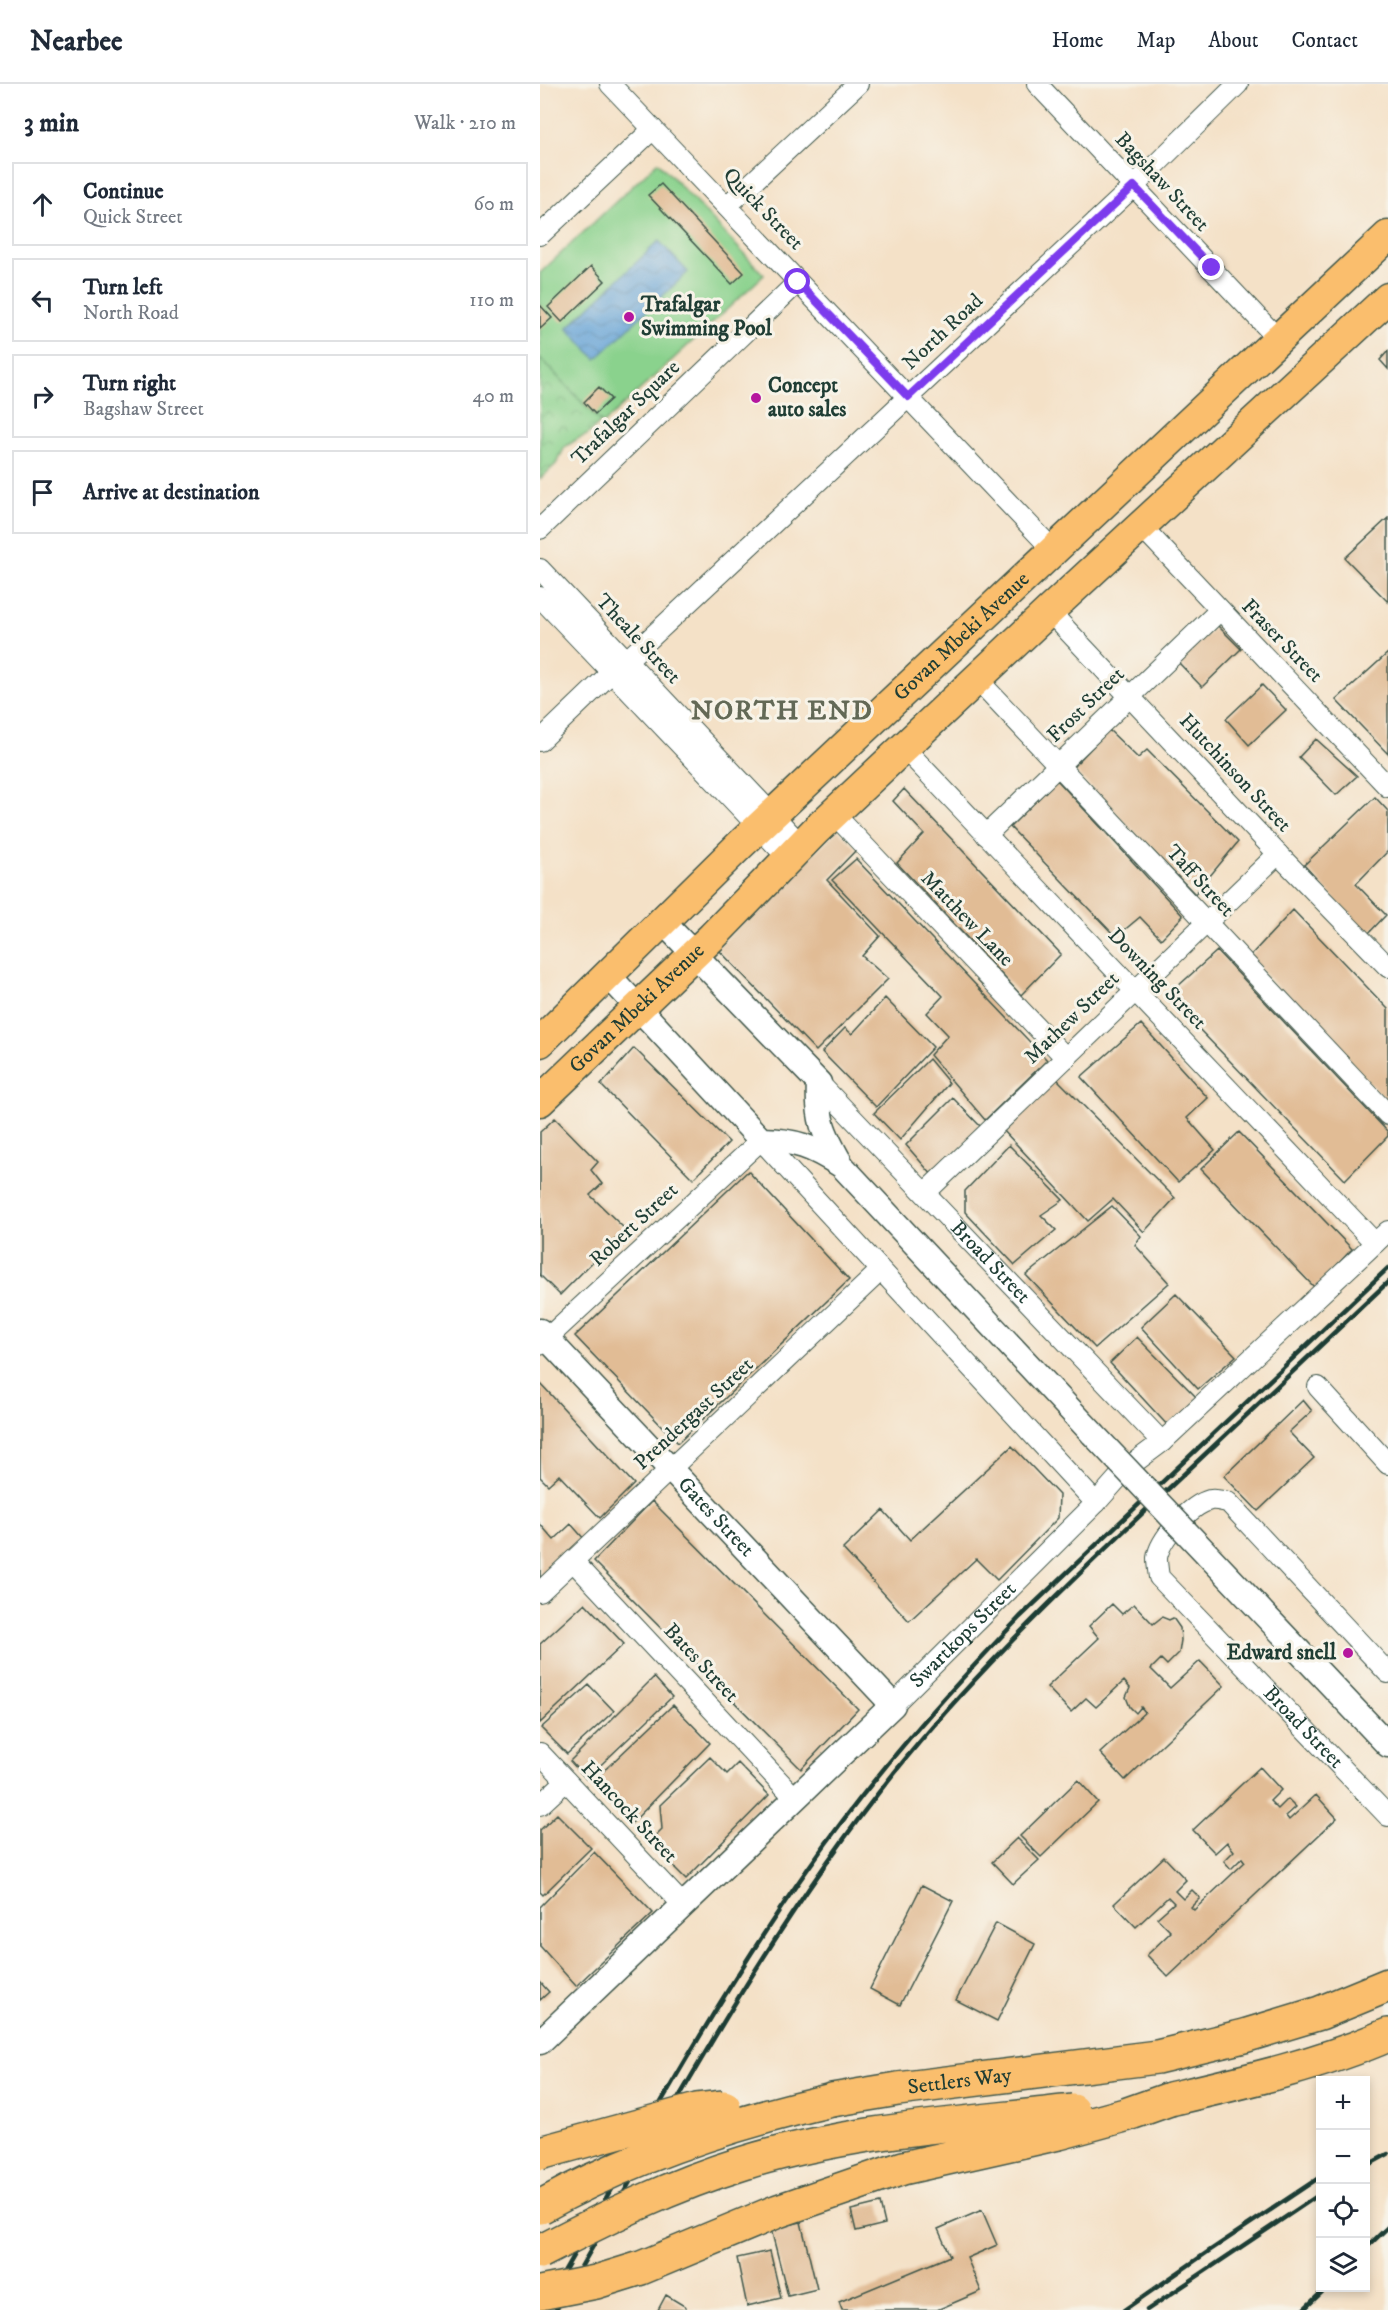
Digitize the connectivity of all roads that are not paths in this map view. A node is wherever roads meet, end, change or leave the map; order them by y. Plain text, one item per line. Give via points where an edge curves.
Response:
1 (610, 84) edge
2 (858, 84) edge
3 (1037, 84) edge
4 (1238, 84) edge
5 (653, 129) junction
6 (1134, 186) junction
7 (726, 206) junction
8 (540, 235) edge
9 (1388, 236) edge
10 (798, 282) junction
11 (1388, 298) edge
12 (1278, 339) junction
13 (908, 397) junction
14 (1142, 527) junction
15 (540, 530) edge
16 (1053, 551) junction
17 (540, 569) edge
18 (540, 597) edge
19 (1220, 610) junction
20 (1049, 611) junction
21 (619, 667) junction
22 (978, 679) junction
23 (1131, 697) junction
24 (540, 741) edge
25 (904, 748) junction
26 (1058, 765) junction
27 (1388, 787) edge
28 (834, 814) junction
29 (766, 821) junction
30 (986, 835) junction
31 (794, 851) junction
32 (1278, 854) junction
33 (662, 920) junction
34 (1207, 922) junction
35 (694, 954) junction
36 (1388, 967) edge
37 (607, 974) junction
38 (1135, 991) junction
39 (639, 1007) junction
40 (542, 1037) edge
41 (1066, 1058) junction
42 (819, 1083) junction
43 (540, 1101) edge
44 (1388, 1115) edge
45 (761, 1140) junction
46 (842, 1166) junction
47 (926, 1192) junction
48 (1382, 1237) edge
49 (880, 1271) junction
50 (542, 1338) edge
51 (1318, 1387) dead end
52 (1162, 1442) junction
53 (1388, 1464) edge
54 (671, 1469) junction
55 (1096, 1503) junction
56 (573, 1561) junction
57 (540, 1593) edge
58 (1388, 1673) edge
59 (893, 1705) junction
60 (1388, 1745) edge
61 (540, 1753) edge
62 (566, 1780) junction
63 (795, 1798) junction
64 (540, 1805) edge
65 (1388, 1816) edge
66 (683, 1905) junction
67 (1388, 1986) edge
68 (1388, 2035) edge
69 (540, 2042) edge
70 (1170, 2099) junction
71 (832, 2100) junction
72 (724, 2106) junction
73 (540, 2153) edge
74 (540, 2186) edge
75 (540, 2207) edge
76 (540, 2252) edge
77 (540, 2293) edge

1 - 5 street, Quick Street
2 - 7 street
3 - 6 street, Bagshaw Street
4 - 6 street, North Road
5 - 7 street, Quick Street
5 - 8 street
6 - 12 street, Bagshaw Street
6 - 13 street, North Road
7 - 10 street, Quick Street
9 - 12 main road, Govan Mbeki Avenue
10 - 13 street, Quick Street
10 - 15 street, Trafalgar Square
11 - 14 main road, Govan Mbeki Avenue
12 - 16 main road, Govan Mbeki Avenue
13 - 16 street, Quick Street
13 - 21 street, North Road
14 - 19 street, Fraser Street
14 - 20 main road, Govan Mbeki Avenue
16 - 29 main road, Govan Mbeki Avenue
17 - 21 street, Theale Street
18 - 21 street, Theale Street
19 - 23 street, Frost Street
19 - 27 street, Fraser Street
20 - 22 main road, Govan Mbeki Avenue
20 - 23 street, Hutchinson Street
21 - 24 street, North Road
21 - 29 street, Theale Street
22 - 25 main road, Govan Mbeki Avenue
22 - 26 street, Taff Street
23 - 26 street, Frost Street
23 - 32 street, Hutchinson Street
25 - 28 main road, Govan Mbeki Avenue
25 - 30 street, Downing Street
26 - 30 street, Frost Street
26 - 34 street, Taff Street
28 - 31 main road, Govan Mbeki Avenue
28 - 41 street, Matthew Lane
29 - 31 street, Theale Street
29 - 33 main road, Govan Mbeki Avenue
30 - 38 street, Downing Street
31 - 35 main road, Govan Mbeki Avenue
32 - 34 street, Mathew Street
32 - 36 street, Hutchinson Street
33 - 35 street, Broad Street
33 - 37 main road, Govan Mbeki Avenue
34 - 38 street, Mathew Street
34 - 44 street, Taff Street
35 - 39 main road, Govan Mbeki Avenue
35 - 42 street, Broad Street
37 - 39 street
37 - 40 main road, Govan Mbeki Avenue
38 - 41 street, Mathew Street
38 - 48 street, Downing Street
39 - 43 main road, Govan Mbeki Avenue
39 - 45 street
41 - 47 street, Mathew Street
42 - 46 street, Broad Street via 819,1117
42 - 47 street, Broad Street
45 - 46 street, Broad Street via 809,1146
45 - 49 street
45 - 50 street, Robert Street
46 - 60 street, Broad Street, bridge
47 - 52 street, Broad Street
48 - 52 street, Swartkops Street
49 - 54 street, Prendergast Street
49 - 55 street
50 - 54 street, Gates Street
51 - 53 street
52 - 55 street, Swartkops Street via 1127,1468
54 - 56 street, Prendergast Street
54 - 59 street, Gates Street
55 - 59 street, Swartkops Street
56 - 57 street, Prendergast Street
56 - 63 street, Bates Street
58 - 65 street, Broad Street via 1228,1503 1212,1500 1193,1509 1162,1544 1157,1556 1160,1577
59 - 63 street, Swartkops Street
61 - 62 street, Hancock Street
62 - 64 street
62 - 66 street, Hancock Street
63 - 66 street, Swartkops Street
66 - 69 street, Swartkops Street
67 - 71 highway, Settlers Way via 1320,2013 1157,2057
68 - 70 highway, Settlers Way via 1254,2079
70 - 76 highway, Settlers Way, bridge via 814,2145 686,2182 617,2211
70 - 77 highway, bridge via 1059,2133 903,2168 778,2211 641,2268
71 - 72 highway via 800,2093 778,2094
71 - 75 highway, Settlers Way, bridge via 746,2122 636,2159
72 - 73 highway, bridge via 696,2110
72 - 74 highway

